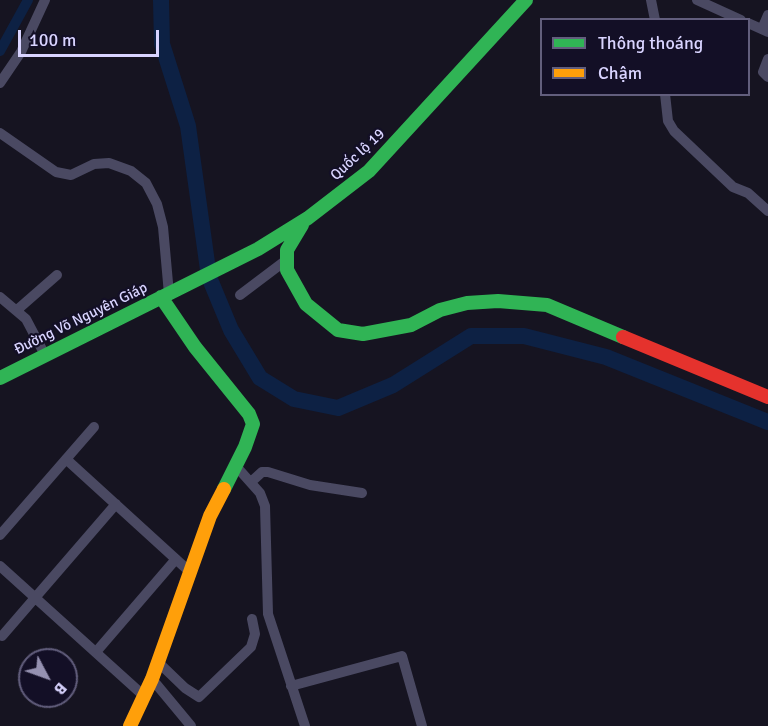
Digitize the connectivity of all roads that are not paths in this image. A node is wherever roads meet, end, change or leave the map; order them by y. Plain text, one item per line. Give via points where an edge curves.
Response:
1 (45, 0) edge
2 (526, 0) edge
3 (651, 0) edge
4 (697, 0) edge
5 (768, 15) edge
6 (655, 18) edge
7 (736, 18) edge
8 (750, 24) edge
9 (765, 31) edge
10 (768, 59) edge
11 (768, 77) edge
12 (0, 83) edge
13 (665, 96) edge
14 (0, 133) edge
15 (768, 211) edge
16 (308, 218) junction
17 (285, 261) junction
18 (57, 275) dead end
19 (169, 294) junction
20 (240, 295) dead end
21 (0, 297) edge
22 (17, 310) junction
23 (45, 355) junction
24 (0, 378) edge
25 (768, 397) edge
26 (94, 428) dead end
27 (66, 459) junction
28 (236, 465) junction
29 (251, 482) junction
30 (362, 493) dead end
31 (116, 504) junction
32 (0, 535) edge
33 (176, 559) junction
34 (0, 566) edge
35 (190, 572) junction
36 (35, 598) junction
37 (252, 619) dead end
38 (2, 636) dead end
39 (96, 652) junction
40 (158, 662) junction
41 (152, 679) junction
42 (291, 686) junction
43 (144, 696) junction
44 (130, 726) edge
45 (191, 726) edge
46 (305, 726) edge
47 (422, 726) edge

1 - 12 street via 21,52
2 - 16 main road, Quốc lộ 19 via 369,171
3 - 6 street
4 - 7 street
5 - 9 street
8 - 9 street
10 - 11 street via 763,72
13 - 15 street via 668,121 674,131 733,187 748,193
14 - 19 street via 56,172 70,175 94,164 109,163 131,171 146,183 163,226
16 - 17 main road via 290,241
16 - 19 main road, Quốc lộ 19 via 258,249
17 - 20 street
17 - 25 main road via 306,304 345,333 363,334 411,325 440,310 467,303 548,305
18 - 22 street
19 - 23 main road, Đường Võ Nguyên Giáp
19 - 28 main road via 195,347 252,419 249,438
21 - 22 street
22 - 23 street
23 - 24 main road, Đường Võ Nguyên Giáp
26 - 27 street
27 - 31 street
27 - 32 street
28 - 29 street
28 - 35 main road via 215,503
29 - 30 street via 265,471 310,485
29 - 42 street via 265,506 268,614
31 - 33 street
31 - 36 street
33 - 35 street
33 - 39 street
34 - 36 street
35 - 40 main road
36 - 38 street
36 - 39 street
37 - 40 street via 255,634 251,647 199,697
39 - 43 street
40 - 41 main road
41 - 43 main road
41 - 45 street
42 - 46 street
42 - 47 street via 402,656
43 - 44 main road

